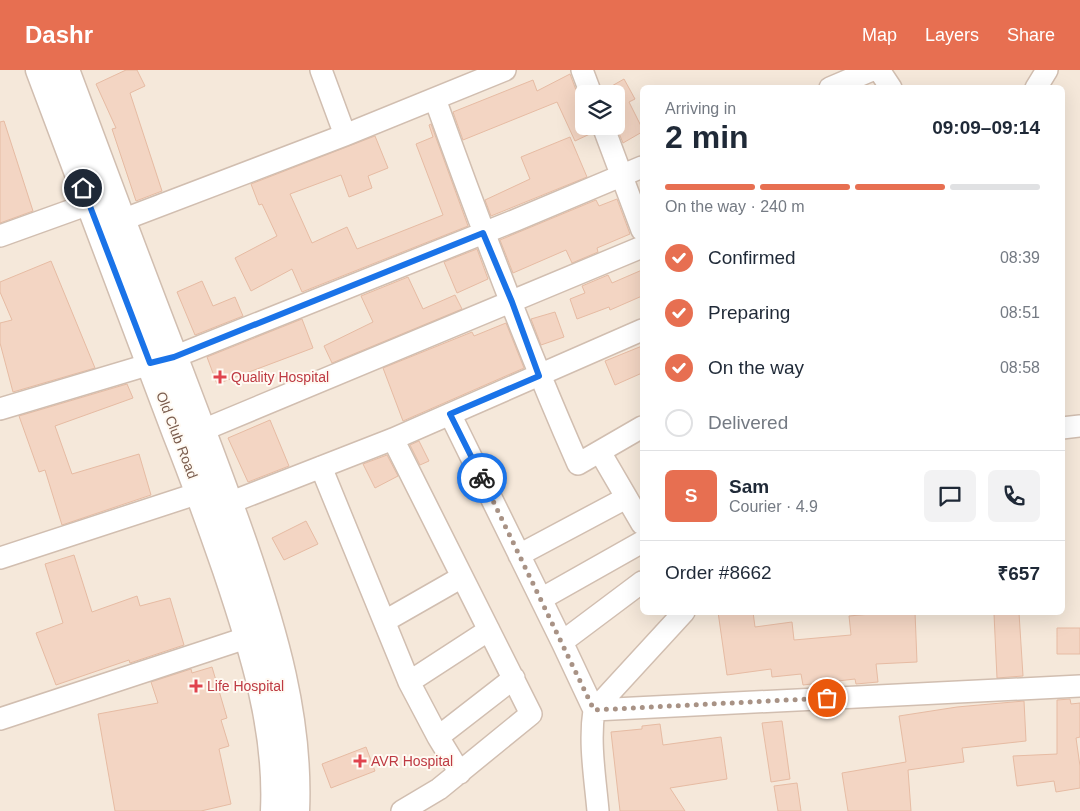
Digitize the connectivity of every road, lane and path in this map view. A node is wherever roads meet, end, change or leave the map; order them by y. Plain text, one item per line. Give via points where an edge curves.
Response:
1 (39, 70) edge
2 (66, 70) edge
3 (321, 70) edge
4 (505, 70) edge
5 (582, 70) edge
6 (872, 70) edge
7 (879, 70) edge
8 (1047, 70) edge
9 (588, 85) edge
10 (837, 85) edge
11 (889, 85) edge
12 (1038, 85) edge
13 (435, 98) junction
14 (345, 135) junction
15 (606, 135) edge
16 (640, 168) edge
17 (622, 175) junction
18 (89, 204) junction
19 (122, 220) junction
20 (640, 224) edge
21 (483, 233) junction
22 (0, 236) edge
23 (640, 248) edge
24 (512, 302) junction
25 (640, 331) edge
26 (162, 360) junction
27 (539, 376) junction
28 (0, 409) edge
29 (450, 414) junction
30 (1080, 426) edge
31 (640, 428) edge
32 (1065, 428) edge
33 (203, 430) junction
34 (393, 439) junction
35 (600, 452) junction
36 (322, 467) junction
37 (199, 494) junction
38 (626, 498) junction
39 (230, 502) junction
40 (640, 521) edge
41 (640, 543) edge
42 (519, 555) junction
43 (0, 558) edge
44 (462, 577) junction
45 (640, 584) edge
46 (541, 599) junction
47 (681, 615) edge
48 (385, 621) junction
49 (489, 630) junction
50 (249, 637) junction
51 (562, 642) junction
52 (514, 678) junction
53 (409, 682) junction
54 (1080, 686) edge
55 (594, 710) junction
56 (0, 719) edge
57 (438, 737) junction
58 (460, 773) junction
59 (274, 811) edge
60 (296, 811) edge
61 (402, 811) edge
62 (598, 811) edge

1 - 18 street, Old Club Road
2 - 19 street, Old Club Road
3 - 14 street
4 - 13 street
5 - 9 street
6 - 10 street
7 - 11 street
8 - 12 street
13 - 14 street
13 - 21 street
14 - 19 street
15 - 17 street
16 - 17 street
17 - 20 street
17 - 21 street
18 - 22 street
18 - 26 street, Old Club Road
19 - 26 street, Old Club Road
21 - 24 street
21 - 26 street
23 - 24 street
24 - 27 street
24 - 33 street
25 - 27 street
26 - 28 street
26 - 33 street, Old Club Road
26 - 37 street, Old Club Road
27 - 29 street
27 - 35 street via 578,464
29 - 34 street
29 - 42 street
30 - 32 street
31 - 35 street
33 - 39 street, Old Club Road
34 - 36 street
34 - 44 street
35 - 38 street
36 - 39 street
36 - 48 street
37 - 43 street
37 - 50 street, Old Club Road
38 - 40 street
38 - 42 street
39 - 60 street, Old Club Road via 262,595 283,670 295,744
41 - 46 street
42 - 46 street
44 - 48 street
44 - 49 street
45 - 51 street
46 - 51 street
47 - 55 street
48 - 53 street
49 - 52 street
49 - 53 street
50 - 56 street
50 - 59 street, Old Club Road via 266,710
51 - 55 street
52 - 57 street
52 - 58 street via 531,714
53 - 57 street
54 - 55 street
55 - 62 street via 592,744
57 - 58 street
58 - 61 street

